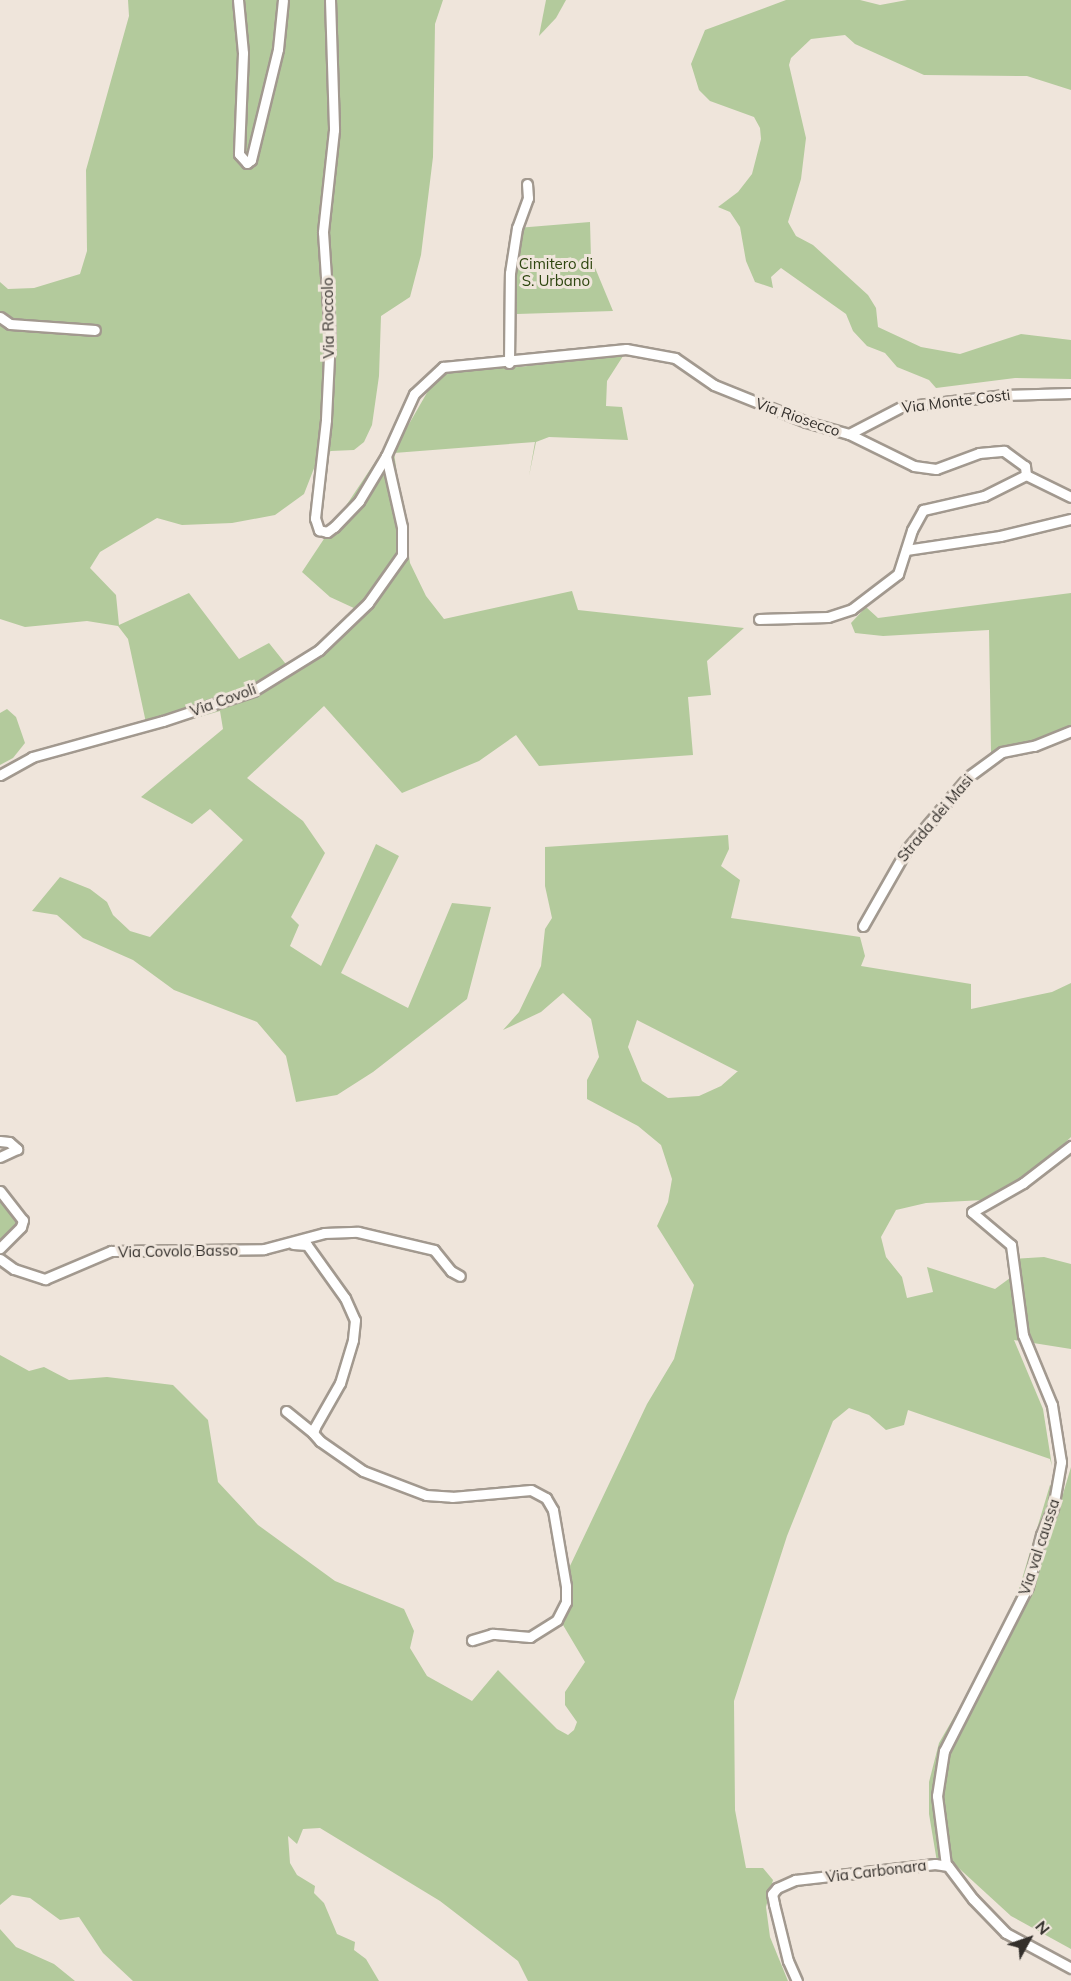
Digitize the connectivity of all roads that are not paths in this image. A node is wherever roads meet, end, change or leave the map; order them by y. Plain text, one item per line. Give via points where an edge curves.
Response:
1 (238, 0) edge
2 (283, 0) edge
3 (330, 0) edge
4 (527, 184) dead end
5 (0, 317) edge
6 (95, 330) dead end
7 (509, 363) junction
8 (1071, 393) edge
9 (849, 434) junction
10 (386, 456) junction
11 (1026, 475) junction
12 (1071, 497) edge
13 (1071, 519) edge
14 (906, 550) junction
15 (759, 619) dead end
16 (1071, 731) edge
17 (0, 775) edge
18 (863, 926) dead end
19 (0, 1141) edge
20 (1071, 1146) edge
21 (0, 1156) edge
22 (0, 1191) edge
23 (293, 1244) junction
24 (0, 1248) edge
25 (0, 1259) edge
26 (460, 1276) dead end
27 (286, 1411) dead end
28 (313, 1433) junction
29 (472, 1640) dead end
30 (946, 1865) junction
31 (1071, 1968) edge
32 (797, 1981) edge

1 - 2 street via 243,53 239,154 246,163 251,160 273,70
3 - 10 street, Via Roccolo via 334,130 323,232 330,338 326,420 318,464 315,518 319,530 330,530 349,512
4 - 7 street via 528,198 517,228 510,273
5 - 6 street via 10,324
7 - 9 street, Via Riosecco via 626,349 668,355 720,388
7 - 10 street, Via Riosecco via 460,363 433,373 414,394
8 - 9 street, Via Monte Costi via 1004,395 901,406
9 - 11 street, Via Riosecco via 914,465 936,469 979,453 1004,451 1025,466
10 - 17 street, Via Covoli via 402,527 402,555 368,603 319,650 282,676 228,701 32,757
11 - 12 street, Via Riosecco
11 - 14 street via 984,496 925,509 916,520
13 - 14 street via 1000,536
14 - 15 street via 896,576 847,612
16 - 18 street, Strada dei Masi via 1034,746 1002,752 973,772 907,849
19 - 21 street via 9,1142 16,1149
20 - 30 street, Via val caussa via 1023,1183 972,1212 1011,1245 1023,1335 1052,1405 1061,1462 1053,1508 1041,1535 1028,1586 944,1751 937,1796
22 - 24 street via 23,1220
23 - 25 street, Via Covolo Basso via 240,1250 111,1251 45,1279 14,1269
23 - 26 street, Via Covolo Basso via 324,1233 358,1232 435,1250 451,1271
23 - 28 street via 307,1245 349,1304 356,1326 340,1383
27 - 28 street
28 - 29 street via 363,1470 426,1495 452,1497 526,1489 546,1498 554,1516 566,1586 566,1602 557,1620 530,1637 492,1634
30 - 31 street, Via Carbonara via 1006,1933
30 - 32 street, Via Carbonara via 795,1880 777,1888 772,1894 774,1904

